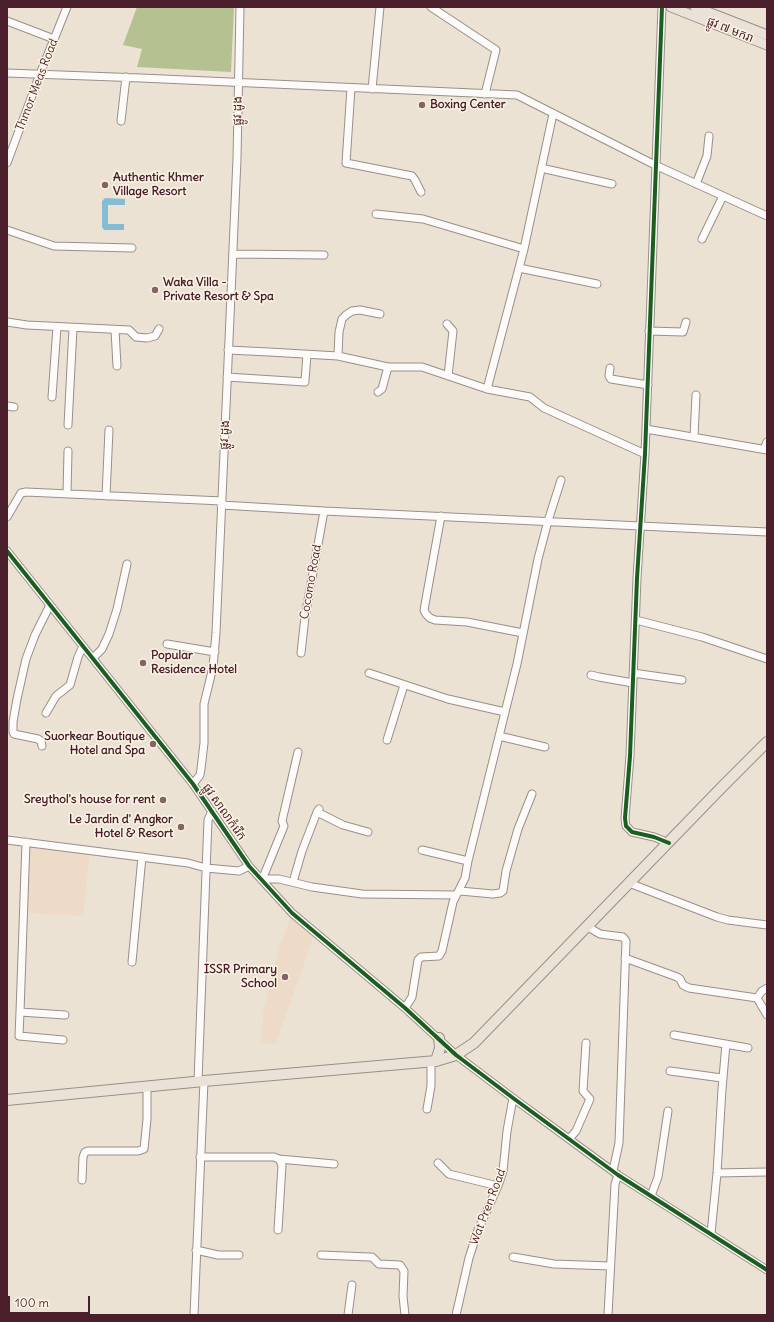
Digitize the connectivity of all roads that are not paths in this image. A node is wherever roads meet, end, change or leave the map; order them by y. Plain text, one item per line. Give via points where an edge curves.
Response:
1 (67, 7) edge
2 (240, 7) edge
3 (380, 7) edge
4 (431, 7) edge
5 (662, 7) edge
6 (671, 7) edge
7 (695, 7) edge
8 (7, 21) edge
9 (767, 35) edge
10 (54, 38) junction
11 (767, 45) edge
12 (7, 73) edge
13 (40, 74) junction
14 (126, 77) junction
15 (239, 82) junction
16 (351, 88) junction
17 (372, 89) junction
18 (485, 94) junction
19 (553, 114) junction
20 (121, 121) dead end
21 (709, 136) dead end
22 (7, 163) edge
23 (655, 165) junction
24 (541, 168) junction
25 (612, 184) dead end
26 (696, 184) junction
27 (421, 192) dead end
28 (723, 196) junction
29 (376, 214) dead end
30 (767, 216) edge
31 (7, 230) edge
32 (702, 238) dead end
33 (132, 248) dead end
34 (524, 249) junction
35 (233, 254) junction
36 (324, 255) dead end
37 (519, 268) junction
38 (597, 284) dead end
39 (380, 314) dead end
40 (7, 322) edge
41 (686, 322) dead end
42 (447, 324) dead end
43 (57, 327) junction
44 (73, 328) junction
45 (159, 329) dead end
46 (115, 330) junction
47 (649, 331) junction
48 (228, 350) junction
49 (307, 355) junction
50 (338, 356) junction
51 (117, 366) dead end
52 (388, 366) junction
53 (610, 368) dead end
54 (227, 376) junction
55 (448, 376) junction
56 (648, 385) junction
57 (487, 389) junction
58 (378, 392) dead end
59 (696, 395) dead end
60 (52, 397) dead end
61 (68, 425) dead end
62 (646, 429) junction
63 (109, 430) dead end
64 (694, 437) junction
65 (767, 442) edge
66 (766, 450) edge
67 (68, 451) dead end
68 (645, 454) junction
69 (561, 480) dead end
70 (67, 494) junction
71 (106, 496) junction
72 (221, 503) junction
73 (324, 511) junction
74 (441, 516) junction
75 (7, 517) edge
76 (548, 521) junction
77 (641, 526) junction
78 (767, 532) edge
79 (7, 551) edge
80 (127, 564) dead end
81 (50, 604) junction
82 (636, 620) junction
83 (523, 634) junction
84 (167, 644) dead end
85 (83, 646) junction
86 (214, 652) junction
87 (301, 653) dead end
88 (92, 658) junction
89 (767, 659) edge
90 (369, 673) dead end
91 (634, 673) junction
92 (591, 675) dead end
93 (682, 680) dead end
94 (633, 683) junction
95 (404, 685) junction
96 (505, 712) junction
97 (46, 713) dead end
98 (499, 736) junction
99 (387, 740) dead end
100 (767, 742) edge
101 (42, 746) dead end
102 (545, 747) dead end
103 (298, 752) dead end
104 (196, 780) junction
105 (532, 794) dead end
106 (212, 811) junction
107 (368, 832) dead end
108 (7, 840) edge
109 (26, 842) junction
110 (669, 843) junction
111 (422, 850) dead end
112 (142, 857) junction
113 (468, 861) junction
114 (249, 866) junction
115 (206, 868) junction
116 (261, 879) junction
117 (293, 882) junction
118 (629, 883) junction
119 (458, 893) junction
120 (767, 925) edge
121 (588, 927) junction
122 (626, 958) junction
123 (132, 962) dead end
124 (767, 988) edge
125 (757, 998) junction
126 (405, 1008) junction
127 (20, 1012) junction
128 (65, 1015) dead end
129 (767, 1015) edge
130 (674, 1035) dead end
131 (439, 1038) junction
132 (63, 1040) dead end
133 (586, 1043) dead end
134 (726, 1044) junction
135 (748, 1048) dead end
136 (456, 1055) junction
137 (434, 1061) junction
138 (670, 1071) dead end
139 (722, 1078) junction
140 (201, 1081) junction
141 (147, 1086) junction
142 (513, 1098) junction
143 (7, 1100) edge
144 (427, 1109) dead end
145 (668, 1111) dead end
146 (569, 1139) junction
147 (200, 1157) junction
148 (280, 1159) junction
149 (438, 1163) dead end
150 (334, 1164) dead end
151 (767, 1172) edge
152 (616, 1173) junction
153 (717, 1173) junction
154 (82, 1180) dead end
155 (498, 1186) junction
156 (653, 1191) junction
157 (278, 1230) dead end
158 (711, 1234) junction
159 (196, 1250) junction
160 (239, 1255) dead end
161 (320, 1255) dead end
162 (513, 1257) dead end
163 (610, 1266) junction
164 (767, 1270) edge
165 (352, 1285) dead end
166 (194, 1315) edge
167 (348, 1315) edge
168 (405, 1315) edge
169 (456, 1315) edge
170 (608, 1315) edge

1 - 10 street, Thmor Meas Road
2 - 15 street, ផ្លូវ ដូង
3 - 17 street
4 - 18 street via 496,50
5 - 23 street
6 - 11 main road, ផ្លូវ ៧ មករា
7 - 9 main road, ផ្លូវ ៧ មករា
8 - 10 street
10 - 13 street, Thmor Meas Road
12 - 13 street
13 - 14 street
13 - 22 street, Thmor Meas Road
14 - 15 street
14 - 20 street
15 - 16 street
15 - 35 street, ផ្លូវ ដូង
16 - 17 street
16 - 27 street via 346,163 412,176
17 - 18 street
18 - 19 street via 517,95
19 - 23 street
19 - 24 street
21 - 26 street via 707,156
23 - 26 street
23 - 47 street
24 - 25 street
24 - 34 street
26 - 28 street
28 - 30 street
28 - 32 street
29 - 34 street via 424,219
31 - 33 street via 50,245
34 - 37 street
35 - 36 street
35 - 48 street, ផ្លូវ ដូង
37 - 38 street
37 - 57 street
39 - 50 street via 352,311 342,319
40 - 43 street
41 - 47 street via 683,332
42 - 55 street via 454,330
43 - 44 street
43 - 60 street
44 - 46 street
44 - 61 street
45 - 46 street via 155,336 148,338 136,336 129,330
46 - 51 street
47 - 56 street
48 - 49 street
48 - 54 street, ផ្លូវ ដូង
49 - 50 street
49 - 54 street via 305,381
50 - 52 street
52 - 55 street via 422,367
52 - 58 street via 382,389
53 - 56 street via 611,379
54 - 72 street, ផ្លូវ ដូង
55 - 57 street
56 - 62 street
57 - 68 street via 530,397 544,408
59 - 64 street
62 - 64 street
62 - 68 street
63 - 71 street
64 - 66 street
65 - 66 street
67 - 70 street
68 - 77 street
69 - 76 street
70 - 71 street
70 - 75 street via 22,493
71 - 72 street
72 - 73 street
72 - 86 street, ផ្លូវ ដូង
73 - 74 street
73 - 87 street, Cocomo Road via 304,617
74 - 76 street
74 - 83 street via 424,610 426,614 435,620 467,622
76 - 77 street
76 - 83 street
77 - 78 street
77 - 82 street
79 - 81 street, ផ្លូវ សាលាកំរើក
80 - 88 street via 109,634 102,649
81 - 85 street, ផ្លូវ សាលាកំរើក
81 - 101 street via 26,659 13,722 14,734 38,739
82 - 89 street via 702,637
82 - 91 street
83 - 96 street
84 - 86 street
85 - 88 street, ផ្លូវ សាលាកំរើក
85 - 97 street via 70,685 56,696
86 - 104 street, ផ្លូវ ដូង via 204,704 204,743
88 - 104 street, ផ្លូវ សាលាកំរើក
90 - 95 street
91 - 93 street
91 - 94 street
92 - 94 street
94 - 110 street via 626,826 632,832
95 - 96 street via 448,699
95 - 99 street
96 - 98 street
98 - 102 street
98 - 113 street
100 - 110 highway
103 - 116 street via 282,821 284,826
104 - 106 street, ផ្លូវ សាលាកំរើក
105 - 119 street via 509,859 504,891 493,894
106 - 114 street, ផ្លូវ សាលាកំរើក
106 - 115 street via 208,820
107 - 117 street via 343,825 318,810
108 - 109 street
109 - 112 street
109 - 127 street
110 - 118 highway
111 - 113 street
112 - 115 street
112 - 123 street
113 - 119 street via 465,878
114 - 115 street via 239,871
114 - 116 street, ផ្លូវ សាលាកំរើក
115 - 140 street
116 - 117 street
116 - 126 street, ផ្លូវ សាលាកំរើក via 292,913
117 - 119 street via 362,894
118 - 120 street via 717,917
118 - 121 highway
119 - 126 street via 453,902 442,952 439,956 418,960 412,997
121 - 122 street via 602,934 624,937
121 - 136 highway via 474,1043
122 - 125 street via 680,979 683,985 689,988
122 - 152 street
124 - 125 street
125 - 129 street
126 - 131 street, ផ្លូវ សាលាកំរើក
127 - 128 street
127 - 132 street via 19,1036
130 - 134 street
131 - 136 street, ផ្លូវ សាលាកំរើក
131 - 137 highway via 440,1048
133 - 146 street via 583,1091 590,1099 576,1131
134 - 135 street
134 - 139 street
136 - 137 highway
136 - 142 street, ផ្លូវ សាលាកំរើក
137 - 140 highway
137 - 144 street
138 - 139 street
139 - 153 street
140 - 141 highway
140 - 147 street
141 - 143 highway
141 - 154 street via 144,1149 85,1152
142 - 146 street, ផ្លូវ សាលាកំរើក
142 - 155 street, Wat Pren Road
145 - 156 street via 658,1177
146 - 152 street, ផ្លូវ សាលាកំរើក
147 - 148 street
147 - 159 street
148 - 150 street
148 - 157 street via 282,1165
149 - 155 street via 449,1174
151 - 153 street
152 - 156 street, ផ្លូវ សាលាកំរើក
152 - 163 street
153 - 158 street
155 - 169 street, Wat Pren Road via 469,1258
156 - 158 street, ផ្លូវ សាលាកំរើក
158 - 164 street, ផ្លូវ សាលាកំរើក
159 - 160 street via 218,1255
159 - 166 street
161 - 168 street via 372,1257 379,1264 400,1265 404,1271
162 - 163 street via 554,1264
163 - 170 street
165 - 167 street

